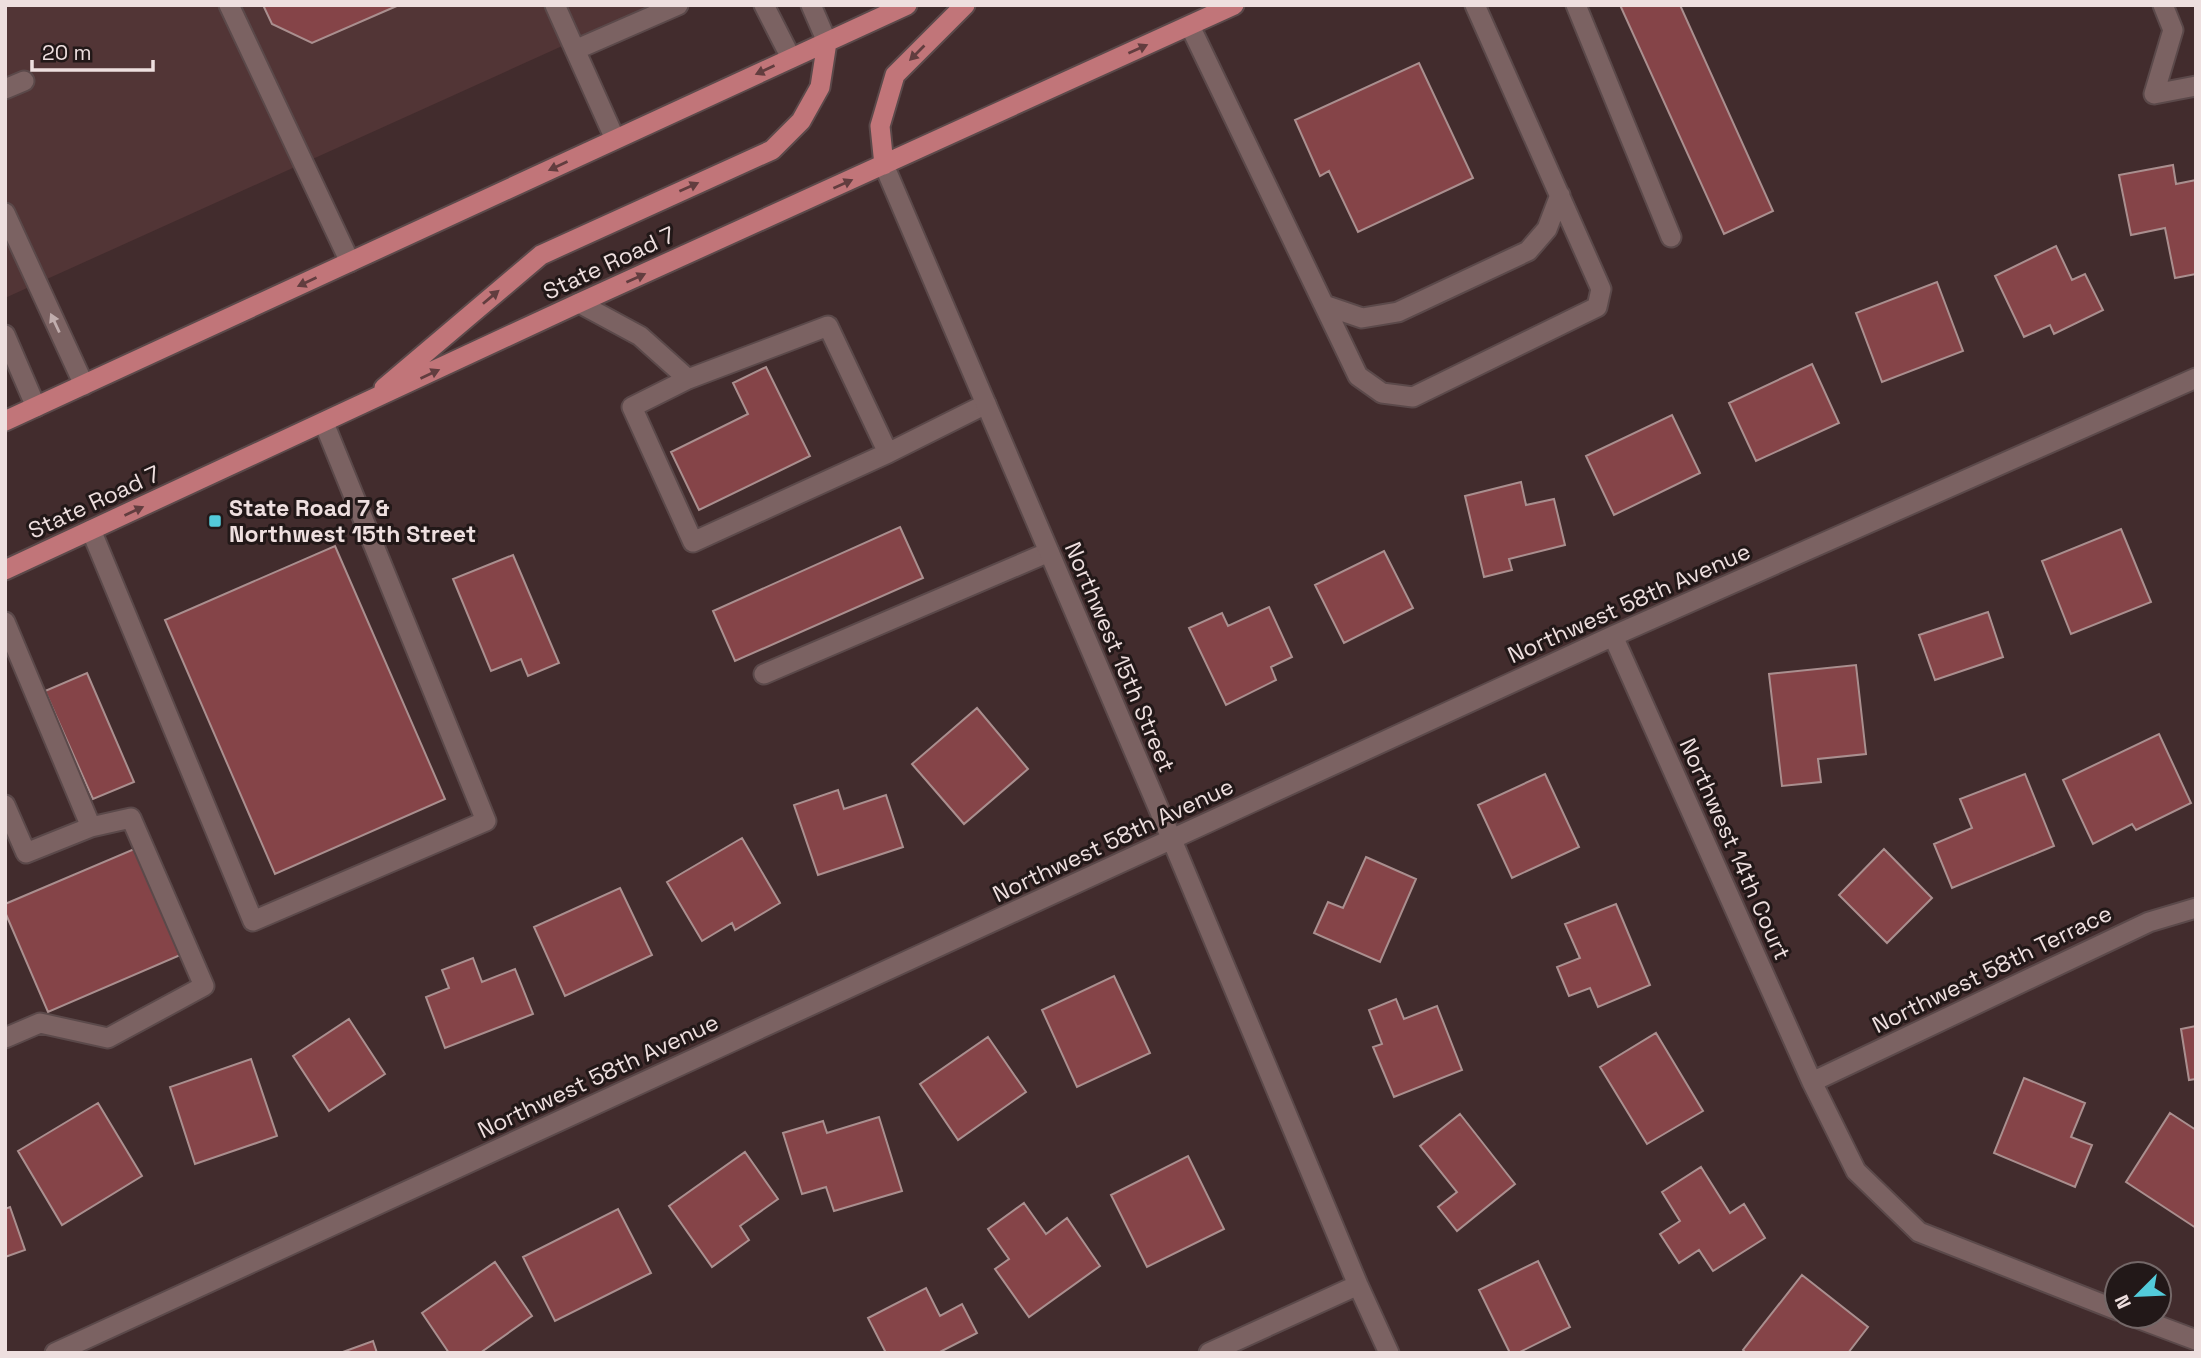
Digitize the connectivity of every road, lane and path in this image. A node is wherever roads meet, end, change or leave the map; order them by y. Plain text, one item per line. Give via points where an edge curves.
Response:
1 (229, 5) edge
2 (555, 5) edge
3 (678, 5) edge
4 (764, 5) edge
5 (811, 5) edge
6 (907, 5) edge
7 (965, 5) edge
8 (1234, 5) edge
9 (1475, 5) edge
10 (1576, 5) edge
11 (2163, 5) edge
12 (1190, 26) junction
13 (827, 42) junction
14 (575, 50) junction
15 (791, 58) junction
16 (23, 80) dead end
17 (2196, 86) edge
18 (5, 89) edge
19 (615, 139) junction
20 (884, 165) junction
21 (1560, 195) junction
22 (5, 213) edge
23 (1671, 237) dead end
24 (350, 262) junction
25 (579, 303) junction
26 (1324, 305) junction
27 (5, 335) edge
28 (2196, 378) edge
29 (688, 379) junction
30 (84, 385) junction
31 (986, 404) junction
32 (365, 405) junction
33 (37, 407) junction
34 (5, 421) edge
35 (324, 424) junction
36 (888, 453) junction
37 (91, 530) junction
38 (1049, 552) junction
39 (5, 570) edge
40 (5, 622) edge
41 (1614, 636) junction
42 (764, 674) dead end
43 (5, 805) edge
44 (91, 827) junction
45 (1172, 840) junction
46 (2196, 908) edge
47 (5, 1038) edge
48 (1812, 1082) junction
49 (1358, 1285) junction
50 (2103, 1304) edge
51 (2169, 1330) edge
52 (2196, 1340) edge
53 (55, 1353) edge
54 (1209, 1353) edge
55 (1390, 1353) edge

1 - 24 street
2 - 14 street
3 - 14 street
4 - 15 street
5 - 13 street
6 - 13 main road
7 -> 20 main road via 895,75 880,126
8 - 12 main road, State Road 7
9 - 21 street
10 - 23 street
11 - 17 street via 2173,30 2154,94
20 -> 12 main road, State Road 7
12 - 26 street
13 - 15 main road
32 -> 13 main road via 541,255 772,150 801,121 820,87
14 - 19 street
15 -> 19 main road
16 - 18 street
19 -> 24 main road
25 -> 20 main road, State Road 7
20 - 31 street, Northwest 15th Street
21 - 26 street via 1548,229 1528,250 1398,312 1362,318
21 - 26 street via 1601,289 1597,307 1413,397 1382,393 1358,376
30 -> 22 street
24 -> 30 main road
25 - 29 street via 640,336
32 -> 25 main road, State Road 7
27 - 33 street
28 - 41 street, Northwest 58th Avenue
29 - 36 street via 828,326
29 - 36 street via 632,407 693,542
30 - 33 main road
31 - 36 street
31 - 38 street, Northwest 15th Street
32 - 35 main road, State Road 7
33 - 34 main road
37 -> 35 main road, State Road 7
35 - 37 street via 486,821 253,921
37 - 39 main road, State Road 7
38 - 42 street
38 - 45 street, Northwest 15th Street
40 - 44 street
41 - 45 street, Northwest 58th Avenue
41 - 48 street, Northwest 14th Court
43 - 44 street via 26,853
44 - 47 street via 131,818 204,986 108,1038 40,1023
45 - 49 street, Northwest 15th Street
45 - 53 street, Northwest 58th Avenue
46 - 48 street, Northwest 58th Terrace via 2149,922
48 - 50 street, Northwest 14th Court via 1856,1171 1919,1232
49 - 54 street
49 - 55 street, Northwest 15th Street
51 - 52 street

